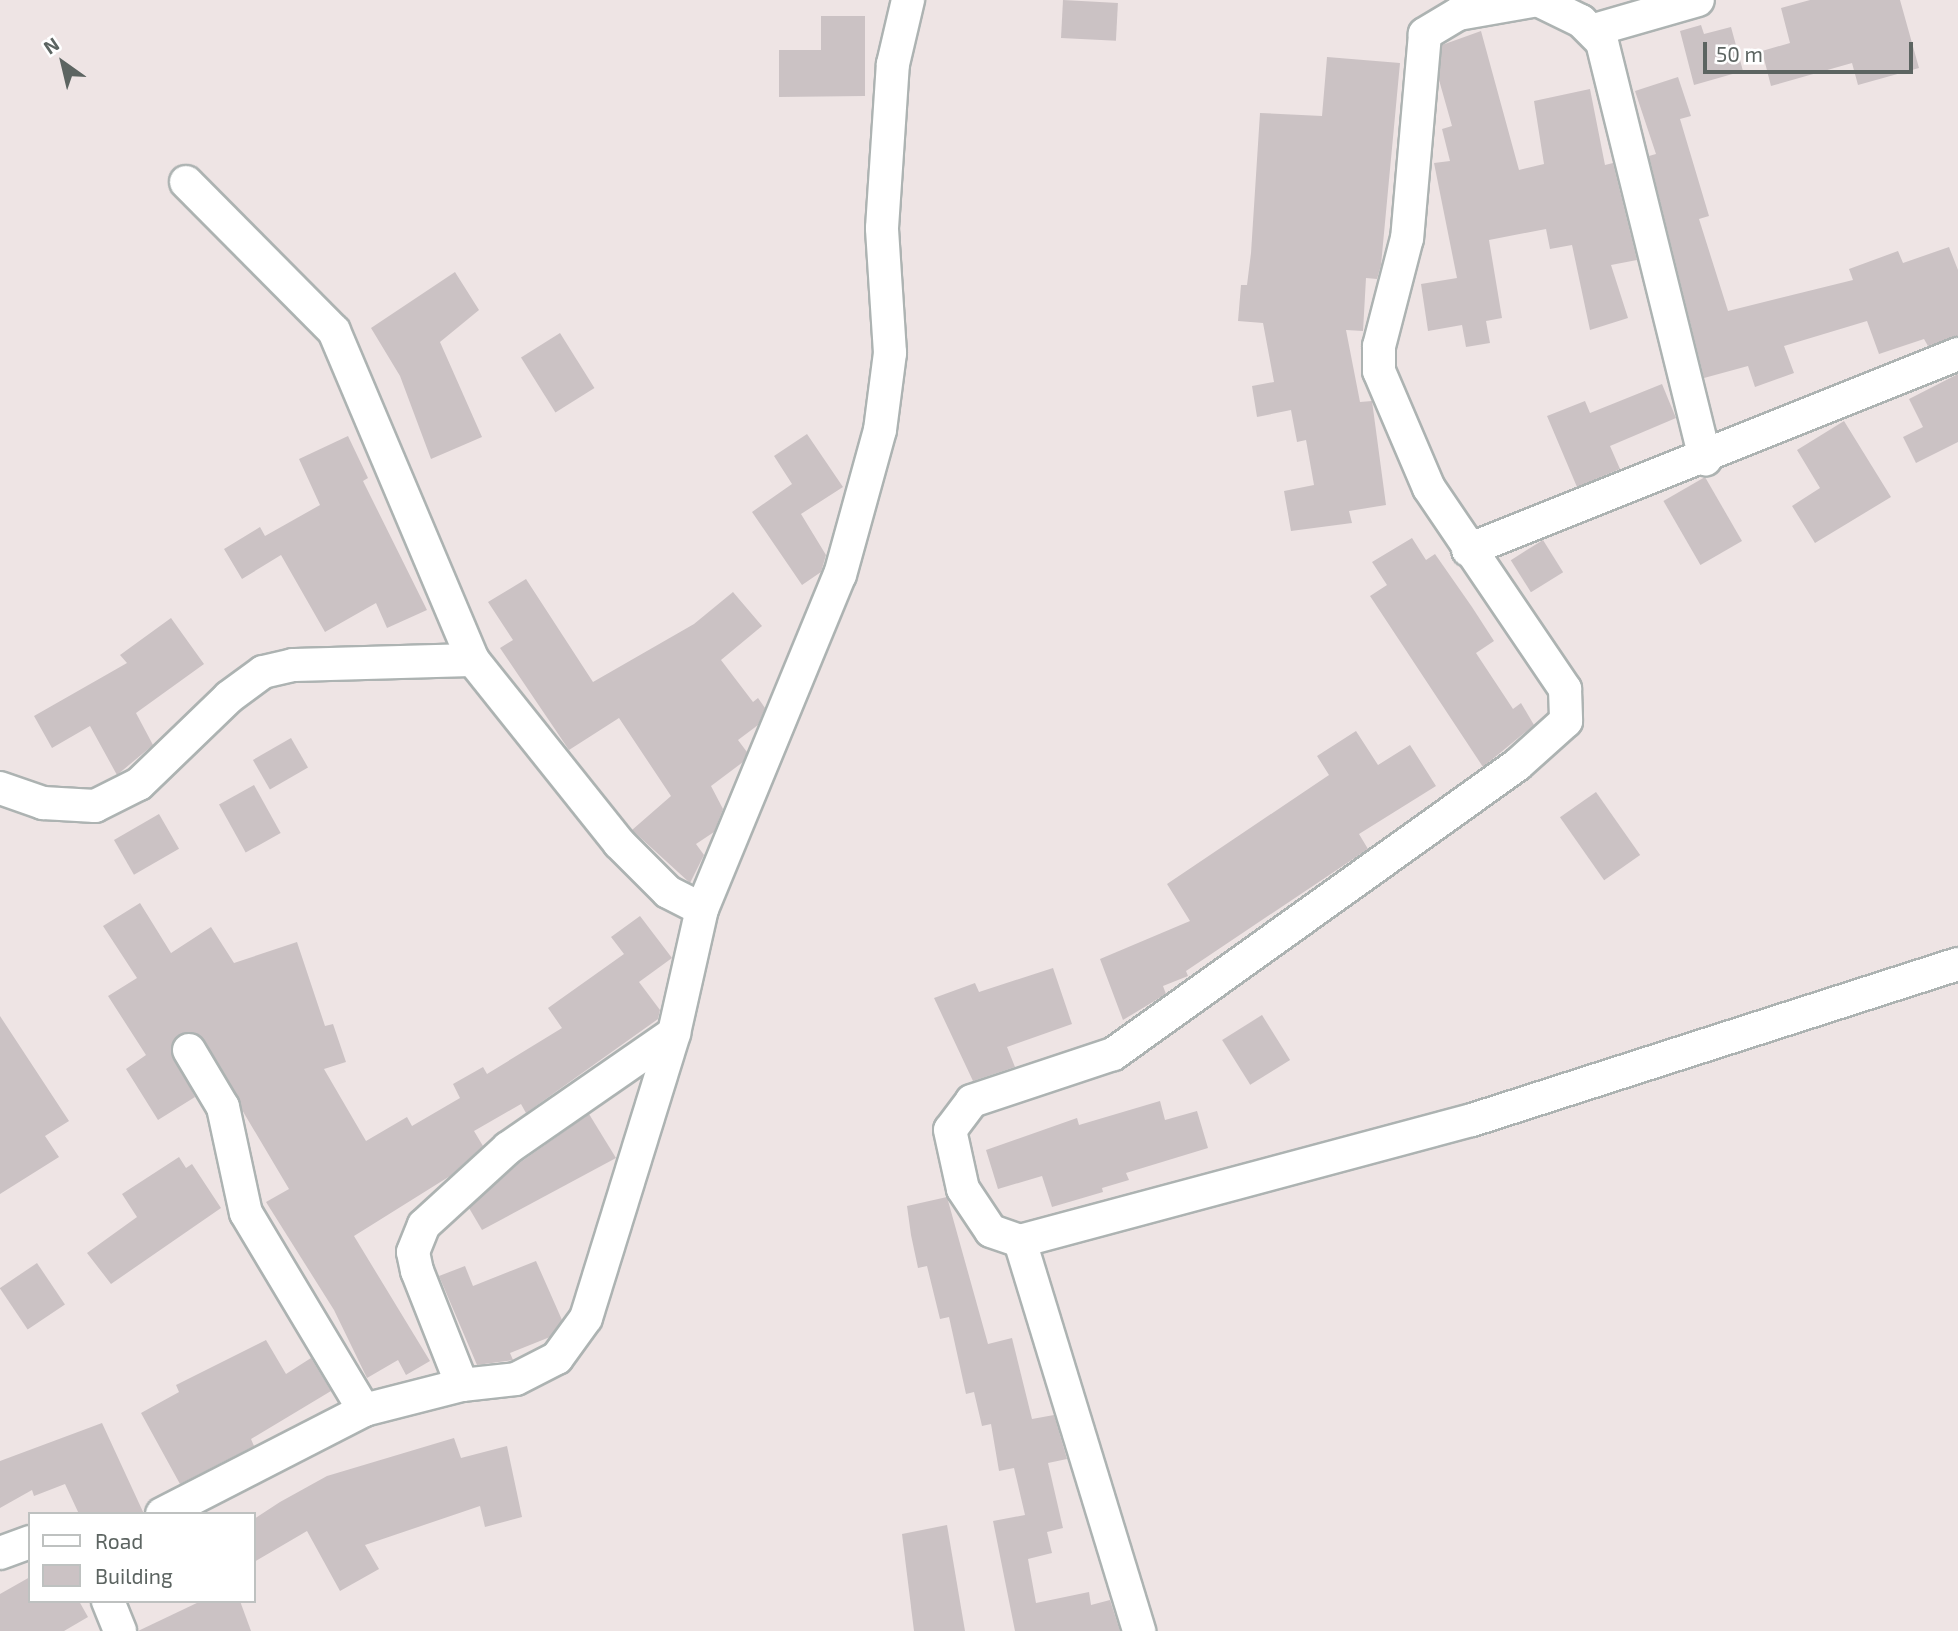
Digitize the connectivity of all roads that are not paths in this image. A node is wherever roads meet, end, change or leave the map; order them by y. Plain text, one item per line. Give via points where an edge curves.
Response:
1 (908, 0) edge
2 (1538, 0) edge
3 (1698, 0) edge
4 (1594, 30) junction
5 (186, 182) dead end
6 (1958, 354) edge
7 (1705, 459) junction
8 (1468, 550) junction
9 (473, 660) junction
10 (0, 789) edge
11 (702, 909) junction
12 (1958, 964) edge
13 (674, 1033) junction
14 (189, 1050) dead end
15 (1020, 1241) junction
16 (463, 1385) junction
17 (364, 1410) junction
18 (166, 1512) edge
19 (28, 1543) edge
20 (0, 1553) edge
21 (109, 1603) edge
22 (120, 1631) edge
23 (1139, 1631) edge

1 - 11 street via 893,64 881,228 890,353 880,430 840,575
2 - 4 street
2 - 8 street via 1458,14 1424,34 1407,238 1379,346 1390,402 1429,488
3 - 4 street
4 - 7 street
5 - 9 street via 334,331
6 - 7 street
7 - 8 street
8 - 15 street via 1565,689 1566,721 1517,765 1114,1054 972,1101 950,1130 963,1189 991,1231
9 - 10 street via 293,664 263,672 229,697 139,784 95,806 43,803
9 - 11 street via 619,843 668,892
11 - 13 street
12 - 15 street via 1472,1120
13 - 16 street via 586,1318 556,1358 516,1379
13 - 16 street via 508,1148 424,1226 413,1252 417,1271
14 - 17 street via 223,1107 246,1213
15 - 23 street
16 - 17 street
17 - 18 street
19 - 20 street
21 - 22 street

